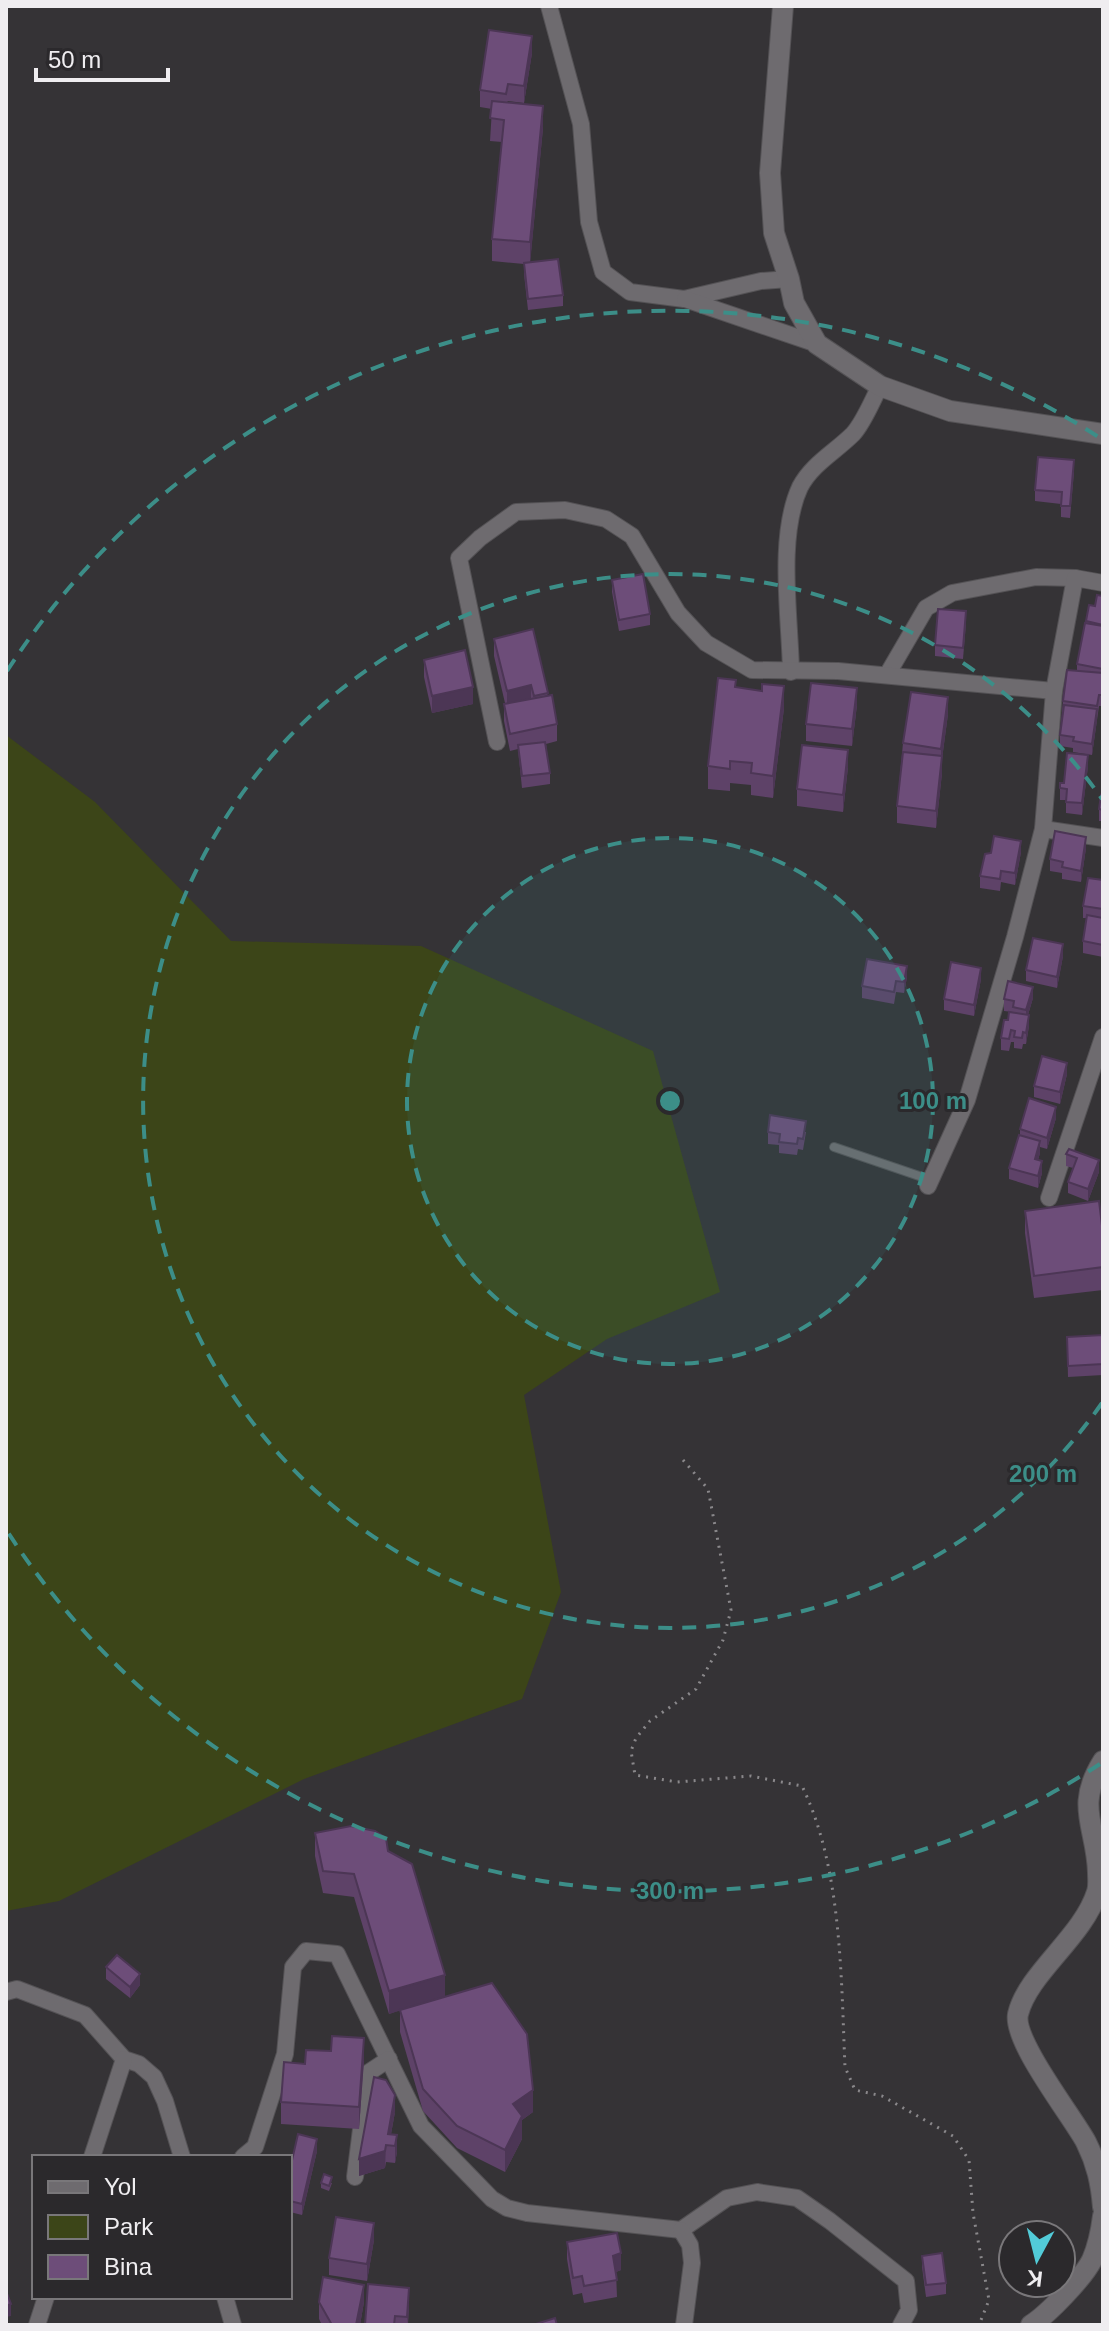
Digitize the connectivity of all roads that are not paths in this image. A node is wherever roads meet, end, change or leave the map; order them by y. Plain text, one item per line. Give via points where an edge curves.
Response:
1 (549, 6) edge
2 (783, 6) edge
3 (789, 279) junction
4 (684, 299) junction
5 (817, 344) junction
6 (880, 386) junction
7 (1103, 434) edge
8 (1075, 578) junction
9 (1103, 583) edge
10 (791, 672) junction
11 (887, 675) junction
12 (1054, 691) junction
13 (497, 742) dead end
14 (1043, 829) junction
15 (1103, 838) edge
16 (1103, 1037) edge
17 (834, 1147) dead end
18 (929, 1183) joint
19 (1049, 1198) dead end
20 (1103, 1761) edge
21 (6, 1992) edge
22 (124, 2059) junction
23 (389, 2059) junction
24 (93, 2155) edge
25 (181, 2155) edge
26 (245, 2155) edge
27 (355, 2177) dead end
28 (1103, 2207) edge
29 (1103, 2216) edge
30 (681, 2230) junction
31 (45, 2299) edge
32 (226, 2299) edge
33 (37, 2325) edge
34 (233, 2325) edge
35 (684, 2325) edge
36 (901, 2325) edge
37 (1031, 2325) edge

1 - 4 street via 581,124 589,222 603,272 630,292
2 - 3 street via 770,173 774,233
3 - 4 street
3 - 5 street via 794,303
4 - 5 street
5 - 6 street
6 - 7 street via 950,411
6 - 10 street via 855,433 814,467 800,487 785,552
8 - 9 street
8 - 11 street via 1036,577 952,593 926,608
8 - 12 street
10 - 11 street
10 - 13 street via 752,670 706,643 678,613 632,536 606,519 565,510 516,512 459,558
11 - 12 street
12 - 14 street
14 - 15 street
14 - 18 street via 967,1100
16 - 19 street
17 - 18 lane
20 - 28 street via 1089,1789 1087,1813 1098,1859 1098,1890 1084,1920 1023,1999 1017,2019 1036,2065 1087,2145 1100,2176
21 - 22 street via 17,1989 85,2015
22 - 24 street
22 - 25 street via 154,2077
23 - 26 street via 337,1954 306,1951 293,1967 285,2054 255,2147
23 - 27 street via 368,2073
23 - 30 street via 421,2126 507,2208
29 - 37 street via 1090,2263
30 - 35 street via 692,2263
30 - 36 street via 727,2198 757,2192 797,2198 906,2281 909,2310
31 - 33 street
32 - 34 street

